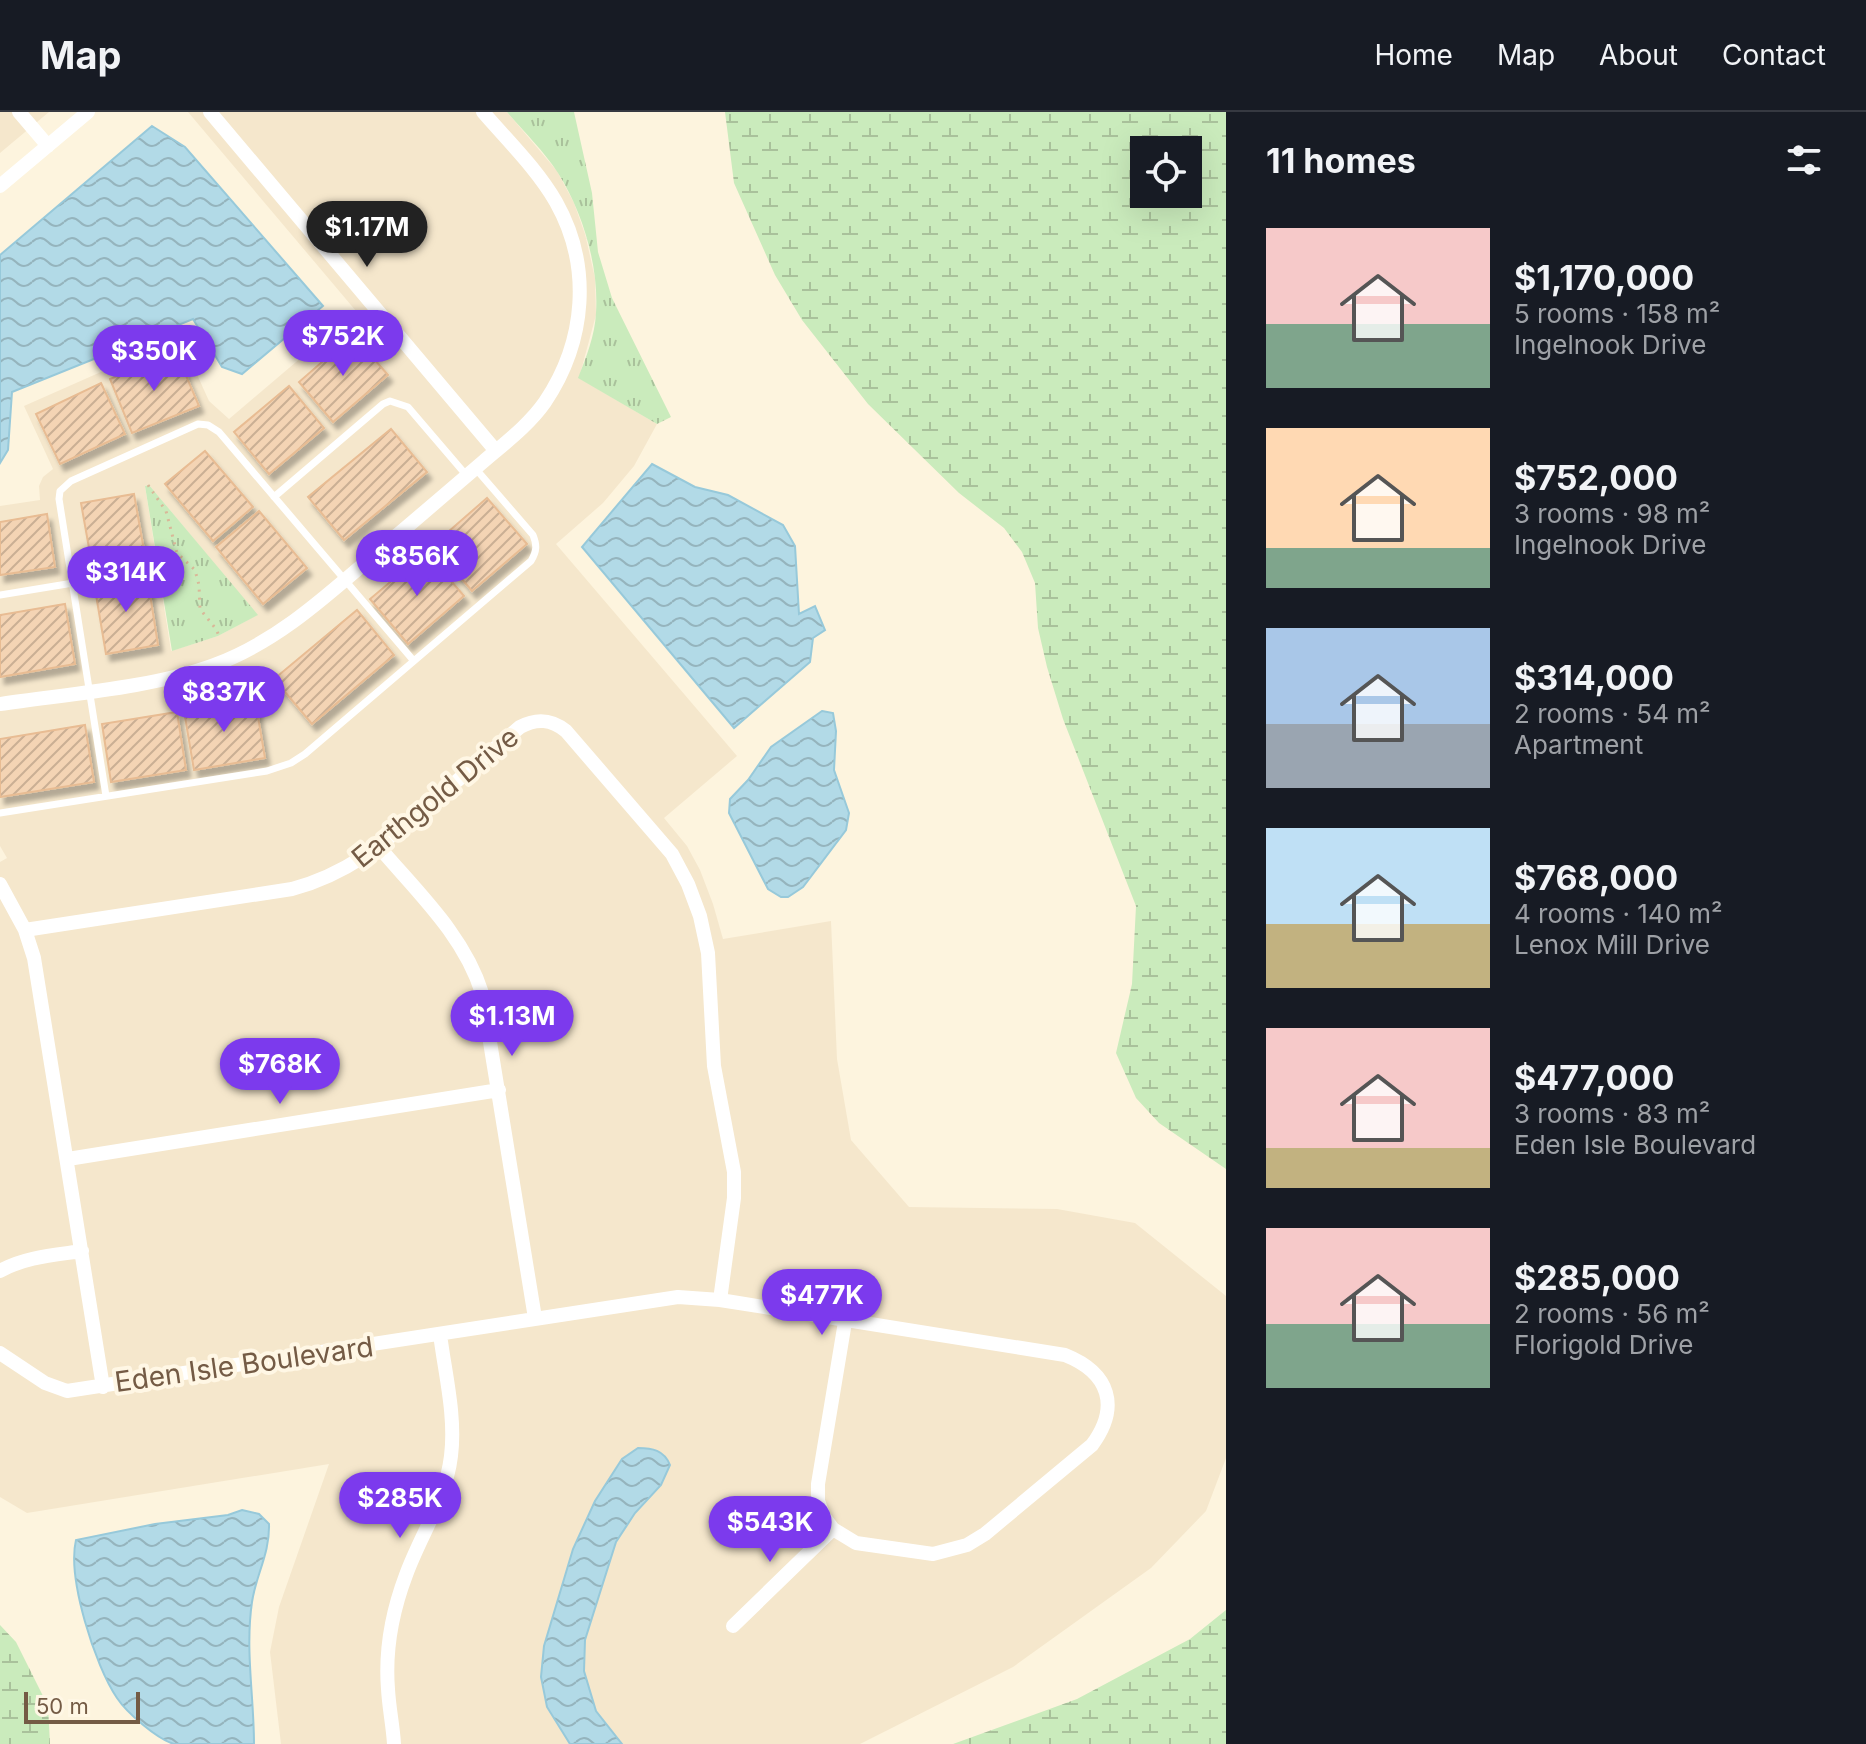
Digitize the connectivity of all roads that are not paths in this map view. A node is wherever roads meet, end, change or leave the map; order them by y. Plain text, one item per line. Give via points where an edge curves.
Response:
1 (19, 112) edge
2 (88, 112) edge
3 (210, 112) edge
4 (483, 112) edge
5 (48, 146) junction
6 (0, 186) edge
7 (496, 451) junction
8 (471, 472) junction
9 (274, 497) junction
10 (344, 579) junction
11 (73, 583) junction
12 (0, 595) edge
13 (413, 660) junction
14 (90, 691) junction
15 (0, 704) edge
16 (106, 796) junction
17 (0, 813) edge
18 (379, 847) junction
19 (0, 884) edge
20 (25, 930) junction
21 (499, 1090) junction
22 (68, 1159) junction
23 (82, 1251) junction
24 (0, 1271) edge
25 (720, 1300) junction
26 (535, 1318) junction
27 (845, 1322) junction
28 (440, 1334) junction
29 (0, 1353) edge
30 (103, 1387) junction
31 (833, 1529) junction
32 (733, 1626) dead end
33 (394, 1744) edge

1 - 5 street
2 - 5 street
3 - 7 street
4 - 7 street via 556,202 572,237 581,296 574,341 545,403
5 - 6 street
7 - 8 street
8 - 9 lane via 408,407 390,401
8 - 10 street
8 - 13 lane via 533,535 536,553
9 - 10 lane
9 - 11 lane via 219,432 198,424 64,486 59,499
10 - 13 lane
10 - 14 street via 264,641 217,664 179,677
11 - 12 lane
11 - 14 lane
13 - 16 lane via 305,754 281,767
14 - 15 street
14 - 16 lane
16 - 17 lane
18 - 20 street, Earthgold Drive via 338,873 292,889
18 - 21 street via 453,934 476,973
18 - 25 street, Earthgold Drive via 520,727 542,720 566,731 672,854 692,895 708,953 714,1066 734,1172
19 - 20 street, Eden Isle Boulevard
20 - 22 street, Eden Isle Boulevard
21 - 22 street
21 - 26 street
22 - 23 street, Eden Isle Boulevard
23 - 24 street
23 - 30 street, Eden Isle Boulevard
25 - 26 street, Eden Isle Boulevard via 678,1297
25 - 27 street, Eden Isle Boulevard
26 - 28 street, Eden Isle Boulevard
27 - 31 street via 818,1484 818,1501
27 - 31 street, Eden Isle Boulevard via 1065,1355 1095,1372 1108,1398 1108,1414 1092,1445 967,1545 933,1554 856,1543
28 - 30 street, Eden Isle Boulevard
28 - 33 street via 453,1430 451,1458 444,1489 406,1574 390,1632
29 - 30 street via 67,1391
31 - 32 street

